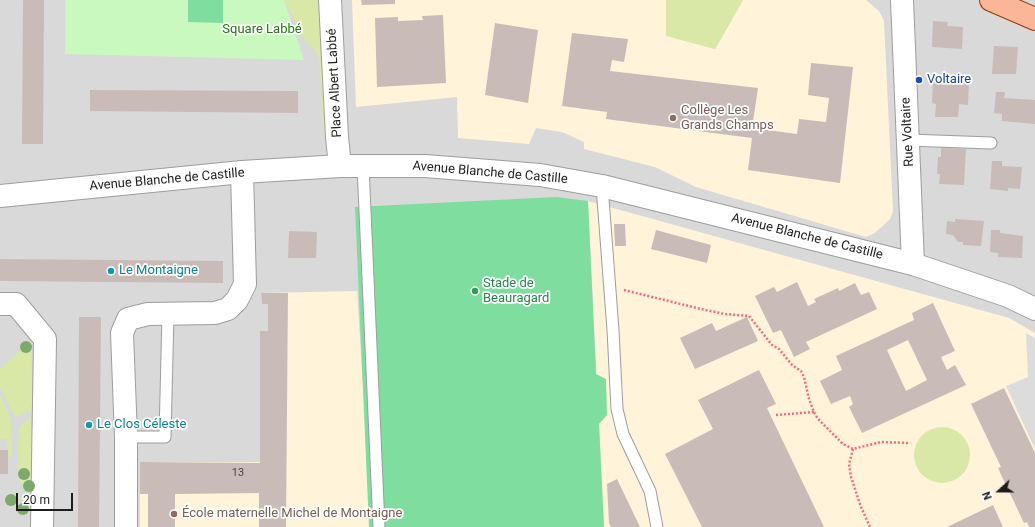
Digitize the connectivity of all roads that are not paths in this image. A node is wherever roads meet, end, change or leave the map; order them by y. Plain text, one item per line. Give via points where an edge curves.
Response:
1 (330, 0) edge
2 (902, 0) edge
3 (991, 0) edge
4 (1035, 19) edge
5 (908, 140) junction
6 (991, 143) dead end
7 (340, 166) junction
8 (363, 166) junction
9 (242, 172) junction
10 (602, 186) junction
11 (0, 196) edge
12 (913, 264) junction
13 (0, 304) edge
14 (1035, 309) edge
15 (168, 314) junction
16 (126, 436) junction
17 (42, 527) edge
18 (126, 527) edge
19 (379, 527) edge
20 (657, 527) edge

1 - 7 street, Place Albert Labbé
2 - 5 street, Rue Voltaire
3 - 4 main road
5 - 6 lane
5 - 12 street, Rue Voltaire
7 - 8 street, Avenue Blanche de Castille
7 - 9 street, Avenue Blanche de Castille
8 - 10 street, Avenue Blanche de Castille via 425,166 540,175
8 - 19 lane
9 - 11 street, Avenue Blanche de Castille
9 - 15 street via 245,284 237,300 228,309 215,313
10 - 12 street, Avenue Blanche de Castille
10 - 20 lane via 617,409 623,434 650,491
12 - 14 street, Avenue Blanche de Castille via 1008,296
13 - 17 street via 16,304 46,339
15 - 16 street via 148,314 128,319 122,333
15 - 16 lane via 165,437
16 - 18 street

